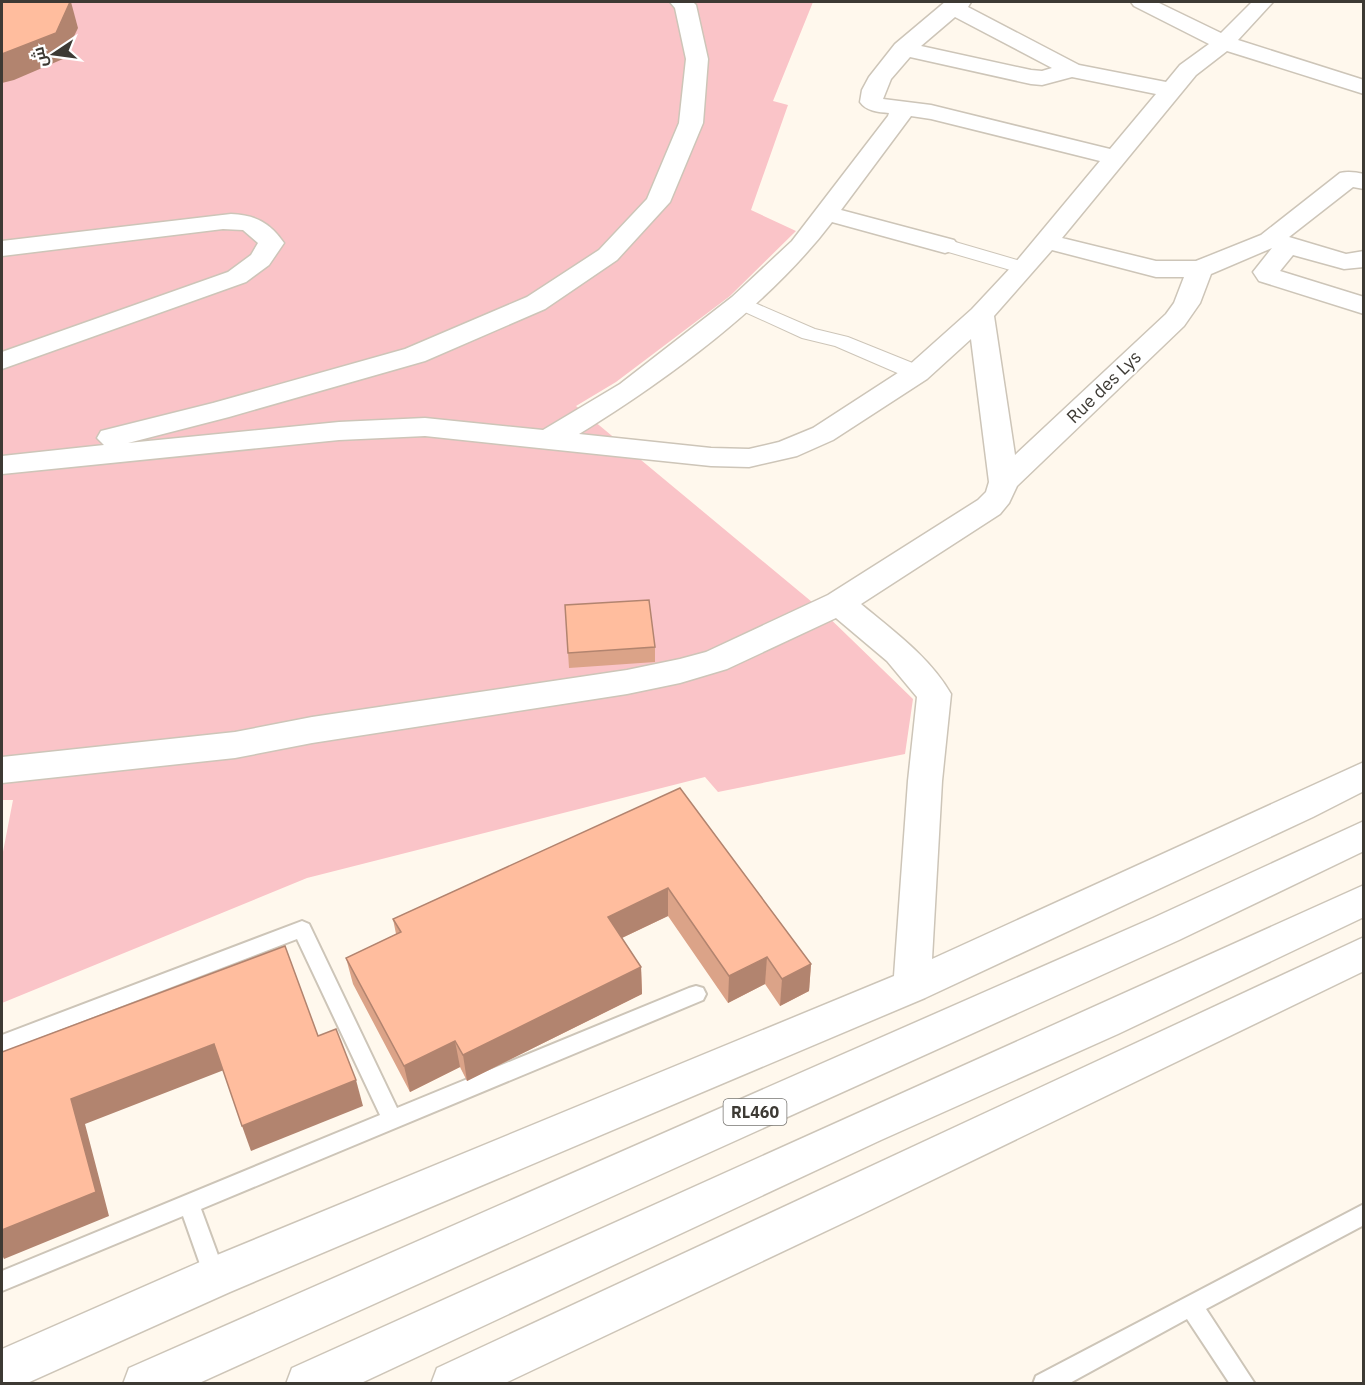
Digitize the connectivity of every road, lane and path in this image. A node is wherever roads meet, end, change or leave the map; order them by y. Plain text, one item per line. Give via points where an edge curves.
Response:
1 (681, 2) edge
2 (1141, 2) edge
3 (1263, 2) edge
4 (957, 4) edge
5 (1224, 43) junction
6 (903, 49) junction
7 (1072, 70) junction
8 (1364, 87) edge
9 (1172, 90) junction
10 (902, 108) junction
11 (1115, 157) junction
12 (1364, 182) edge
13 (826, 213) junction
14 (1046, 241) junction
15 (1279, 243) junction
16 (945, 245) joint
17 (2, 248) edge
18 (1364, 259) edge
19 (1024, 268) junction
20 (1200, 269) junction
21 (741, 303) junction
22 (1364, 306) edge
23 (981, 315) junction
24 (2, 361) edge
25 (917, 373) junction
26 (546, 441) junction
27 (72, 458) junction
28 (2, 465) edge
29 (1004, 482) junction
30 (838, 603) junction
31 (2, 770) edge
32 (1364, 775) edge
33 (1364, 836) edge
34 (1364, 900) edge
35 (1364, 953) edge
36 (912, 986) junction
37 (696, 994) dead end
38 (2, 1044) edge
39 (393, 1120) junction
40 (189, 1204) junction
41 (1364, 1214) edge
42 (215, 1277) junction
43 (2, 1281) edge
44 (1191, 1306) junction
45 (2, 1371) edge
46 (145, 1383) edge
47 (308, 1383) edge
48 (453, 1383) edge
49 (1044, 1383) edge
50 (1244, 1383) edge

1 - 27 street via 685,5 697,59 691,123 658,202 608,255 536,303 416,355 104,440
2 - 5 street
3 - 5 street
4 - 6 street
4 - 7 street
5 - 8 street
5 - 9 street via 1188,70
6 - 7 street via 1031,77
6 - 10 street via 871,98 878,105
7 - 9 street
9 - 11 street
10 - 11 street
10 - 13 street
11 - 14 street
12 - 15 street via 1349,178
13 - 16 street
13 - 21 street via 801,246
14 - 19 street
14 - 20 street via 1156,269
15 - 18 street via 1344,261
15 - 20 street
15 - 22 street via 1266,272 1268,276
16 - 19 street
17 - 24 street via 245,221 263,230 271,243 260,260 237,277
19 - 23 street
20 - 29 street, Rue des Lys via 1187,303 1175,320
21 - 25 street via 809,334 841,341
21 - 26 street via 630,390
23 - 25 street
23 - 29 street
25 - 26 street via 823,434 787,449 749,458
26 - 27 street via 424,428 339,431
27 - 28 street
29 - 30 street, Rue des Lys via 989,507
30 - 31 street, Rue des Lys via 716,661 653,678 235,745
30 - 36 street via 898,653 934,694
32 - 36 street
33 - 46 street, RL460 via 1166,929
34 - 47 street
35 - 48 street
36 - 42 street
37 - 39 lane
38 - 39 lane via 302,929
39 - 40 lane
40 - 42 lane
40 - 43 lane
41 - 44 lane
42 - 45 street
44 - 49 lane
44 - 50 lane

